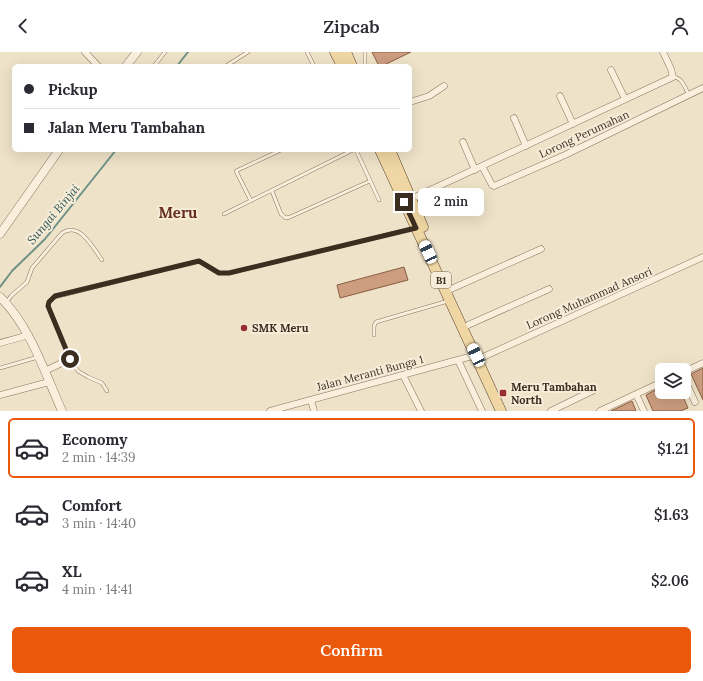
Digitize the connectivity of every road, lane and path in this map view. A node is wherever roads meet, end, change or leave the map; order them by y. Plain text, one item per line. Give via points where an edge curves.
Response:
1 (85, 52) edge
2 (137, 52) edge
3 (165, 52) edge
4 (248, 52) edge
5 (307, 52) edge
6 (335, 52) edge
7 (346, 52) edge
8 (365, 52) edge
9 (663, 52) edge
10 (96, 64) edge
11 (128, 64) edge
12 (156, 64) edge
13 (229, 64) edge
14 (313, 64) edge
15 (341, 64) edge
16 (351, 64) edge
17 (365, 64) edge
18 (611, 70) dead end
19 (672, 77) junction
20 (444, 86) dead end
21 (703, 88) edge
22 (689, 95) junction
23 (560, 96) dead end
24 (625, 99) junction
25 (412, 101) edge
26 (514, 118) dead end
27 (573, 124) junction
28 (463, 142) dead end
29 (526, 146) junction
30 (58, 152) edge
31 (277, 152) edge
32 (349, 152) edge
33 (357, 152) edge
34 (381, 152) edge
35 (391, 152) edge
36 (482, 166) junction
37 (475, 170) junction
38 (370, 181) junction
39 (272, 191) junction
40 (411, 199) junction
41 (251, 200) junction
42 (379, 200) dead end
43 (224, 214) dead end
44 (416, 228) junction
45 (0, 234) edge
46 (541, 249) dead end
47 (703, 257) edge
48 (102, 260) dead end
49 (451, 289) junction
50 (549, 289) dead end
51 (3, 300) edge
52 (450, 300) junction
53 (468, 325) junction
54 (29, 335) junction
55 (374, 335) dead end
56 (0, 343) edge
57 (479, 356) junction
58 (38, 357) junction
59 (70, 359) junction
60 (458, 360) junction
61 (703, 363) edge
62 (0, 368) edge
63 (691, 369) edge
64 (45, 371) junction
65 (403, 375) junction
66 (49, 382) junction
67 (655, 385) edge
68 (594, 390) dead end
69 (107, 391) dead end
70 (691, 393) edge
71 (636, 394) junction
72 (0, 395) edge
73 (311, 400) junction
74 (695, 402) dead end
75 (62, 411) edge
76 (270, 411) edge
77 (314, 411) edge
78 (421, 411) edge
79 (482, 411) edge
80 (501, 411) edge
81 (509, 411) edge
82 (552, 411) edge
83 (600, 411) edge
84 (644, 411) edge

1 - 10 street
2 - 11 street
3 - 12 lane
4 - 13 lane
5 - 14 lane
6 - 15 main road
7 - 16 main road
8 - 17 lane
9 - 19 street via 672,68
18 - 24 street
19 - 22 lane via 680,79
19 - 24 street
20 - 25 street via 429,96
21 - 22 street, Lorong Perumahan
22 - 36 street, Lorong Perumahan via 494,186
23 - 27 street
24 - 27 street
26 - 29 street
27 - 29 street
28 - 37 street
29 - 36 street
30 - 45 street
31 - 41 lane via 236,172
32 - 39 lane
33 - 38 lane
34 - 44 main road, B1
35 - 40 main road, B1
36 - 37 street
37 - 40 street
38 - 39 lane via 286,218 281,214
38 - 42 lane
39 - 41 lane
40 - 49 main road, B1
41 - 43 lane
44 - 52 main road, B1
44 - 59 lane via 229,273 219,273 199,261 55,296 48,306
46 - 49 street
47 - 57 street, Lorong Muhammad Ansori
48 - 51 lane via 78,231 66,230 38,260 27,282
49 - 53 main road, B1
50 - 53 street
51 - 54 street via 19,318
52 - 55 lane via 376,322
52 - 57 main road, B1
53 - 57 main road, B1
54 - 56 street
54 - 58 street
57 - 60 street, Jalan Meranti Bunga 1
57 - 80 main road, B1
57 - 81 main road, B1
58 - 62 lane
58 - 64 street
59 - 64 street
59 - 69 lane via 78,371 102,383
60 - 65 street, Jalan Meranti Bunga 1
60 - 79 street
61 - 63 street
64 - 66 street
65 - 73 street, Jalan Meranti Bunga 1
65 - 78 street
66 - 72 street
66 - 75 street
67 - 71 street
68 - 82 street
70 - 74 street
71 - 83 street
71 - 84 street
73 - 76 street, Jalan Meranti Bunga 1
73 - 77 street

